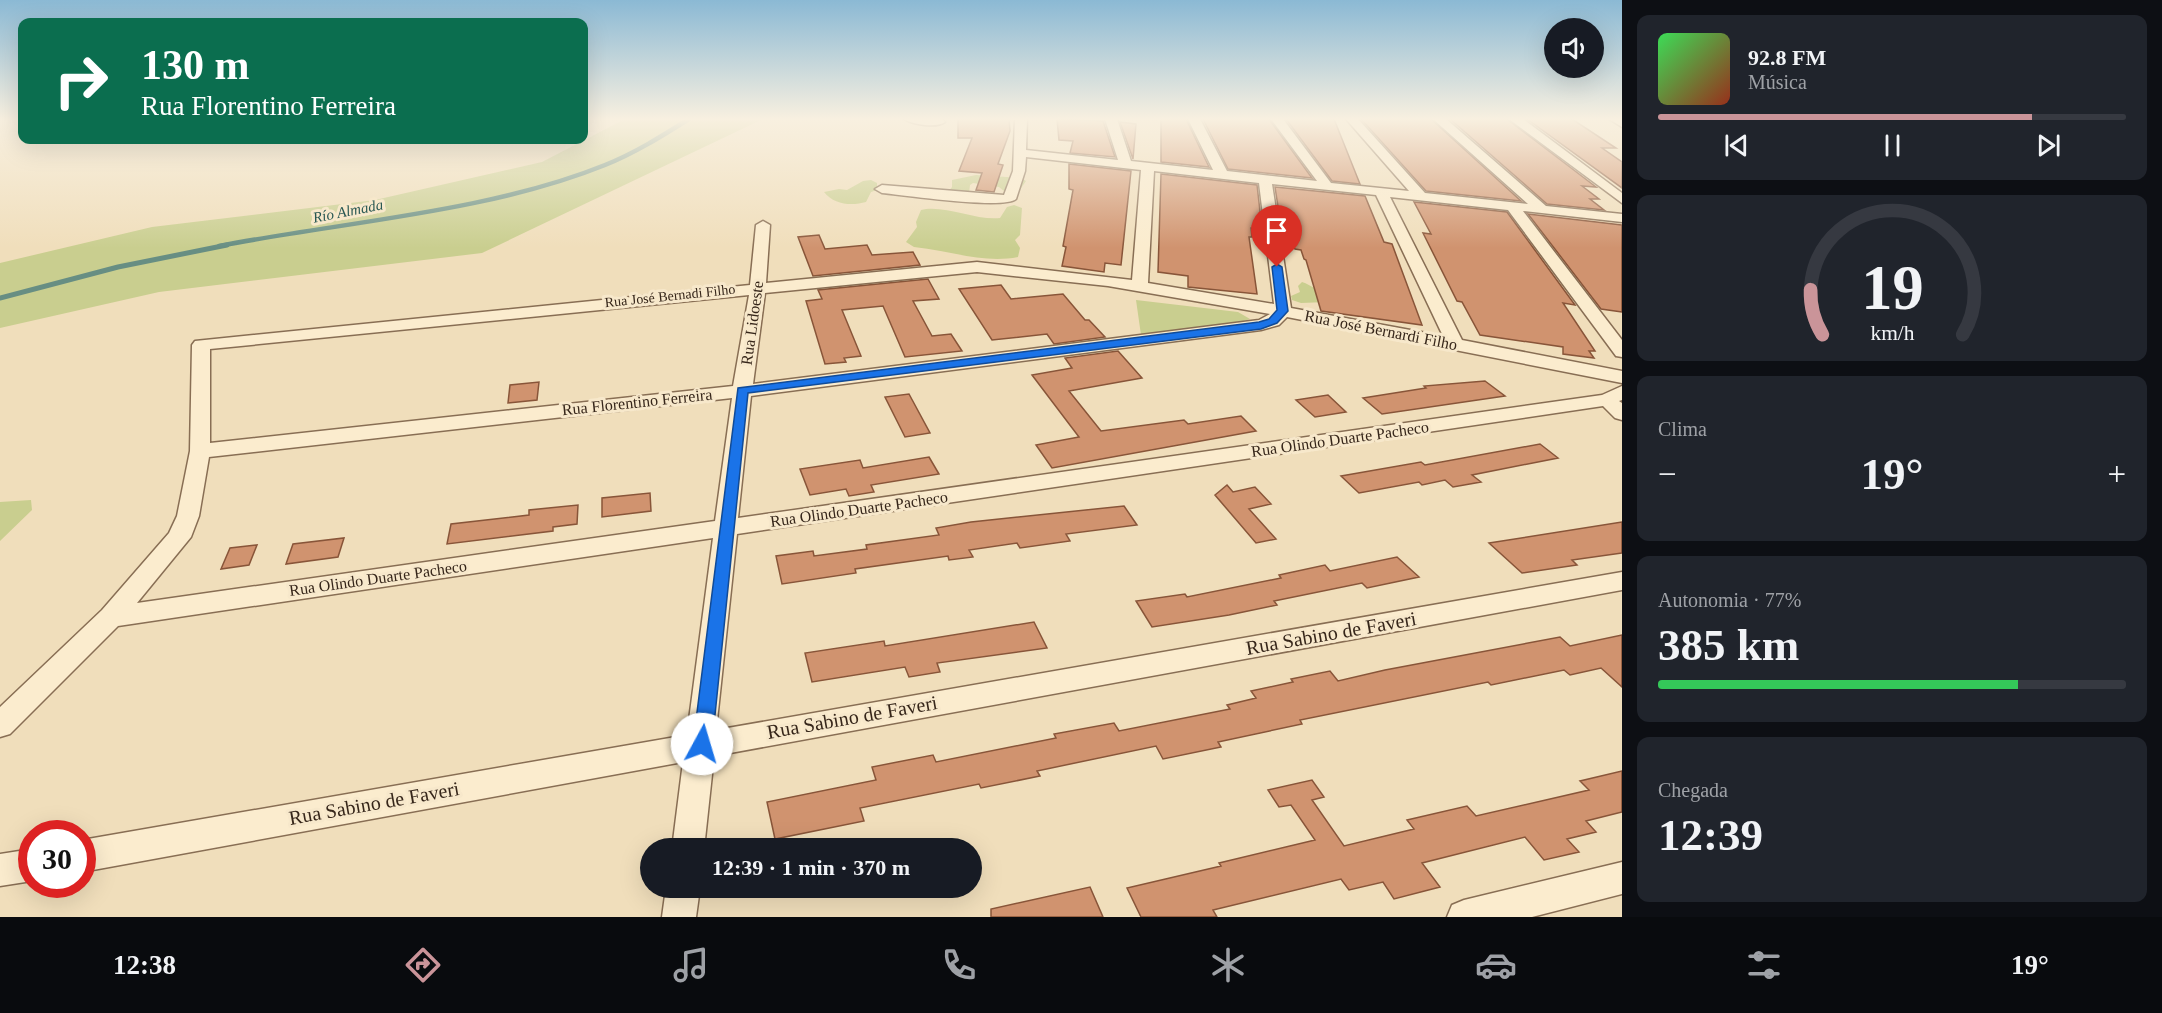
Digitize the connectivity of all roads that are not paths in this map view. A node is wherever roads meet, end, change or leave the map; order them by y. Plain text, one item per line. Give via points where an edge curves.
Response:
1 (1021, 162) edge
2 (1119, 162) edge
3 (1216, 162) edge
4 (1308, 162) edge
5 (1390, 162) edge
6 (1488, 162) edge
7 (1572, 162) edge
8 (1125, 163) joint
9 (1148, 166) junction
10 (1222, 174) junction
11 (1265, 179) junction
12 (1326, 186) junction
13 (882, 189) dead end
14 (1381, 192) junction
15 (1421, 196) junction
16 (1622, 199) edge
17 (1512, 206) junction
18 (1542, 209) junction
19 (1622, 218) edge
20 (763, 225) dead end
21 (1140, 286) junction
22 (758, 287) junction
23 (1283, 311) junction
24 (1455, 344) junction
25 (1622, 352) edge
26 (1622, 377) edge
27 (742, 390) junction
28 (1617, 402) edge
29 (200, 451) junction
30 (726, 529) junction
31 (1622, 581) edge
32 (111, 617) junction
33 (0, 724) edge
34 (702, 744) junction
35 (689, 838) edge
36 (96, 852) edge
37 (18, 867) edge
38 (0, 870) edge
39 (1622, 878) edge
40 (682, 898) edge
41 (679, 917) edge
42 (1464, 917) edge

1 - 13 street via 1009,199
2 - 8 street
3 - 10 street
4 - 12 street
5 - 15 street
6 - 18 street
7 - 16 street
8 - 9 street
9 - 10 street
9 - 21 street
10 - 11 street
11 - 12 street
11 - 23 street
12 - 14 street
14 - 15 street
14 - 24 street
15 - 17 street
17 - 18 street
17 - 25 street
18 - 19 street
20 - 22 street, Rua Lidoeste
21 - 22 street, Rua José Bernadi Filho via 1029,270 977,267
21 - 23 street, Rua José Bernardi Filho
22 - 27 street, Rua Lidoeste
22 - 29 street, Rua José Bernadi Filho via 201,345
23 - 24 street, Rua José Bernardi Filho
23 - 27 street, Rua Florentino Ferreira via 1273,321 1261,325
24 - 26 street, Rua José Bernardi Filho
27 - 29 street, Rua Florentino Ferreira
27 - 30 street, Rua Lidoeste
28 - 30 street, Rua Olindo Duarte Pacheco
29 - 32 street via 188,516 179,537
30 - 32 street, Rua Olindo Duarte Pacheco
30 - 34 street, Rua Lidoeste
31 - 34 street, Rua Sabino de Faveri
32 - 33 street
34 - 35 street, Rua Lidoeste
34 - 36 street, Rua Sabino de Faveri
37 - 38 street
39 - 42 street
40 - 41 street

